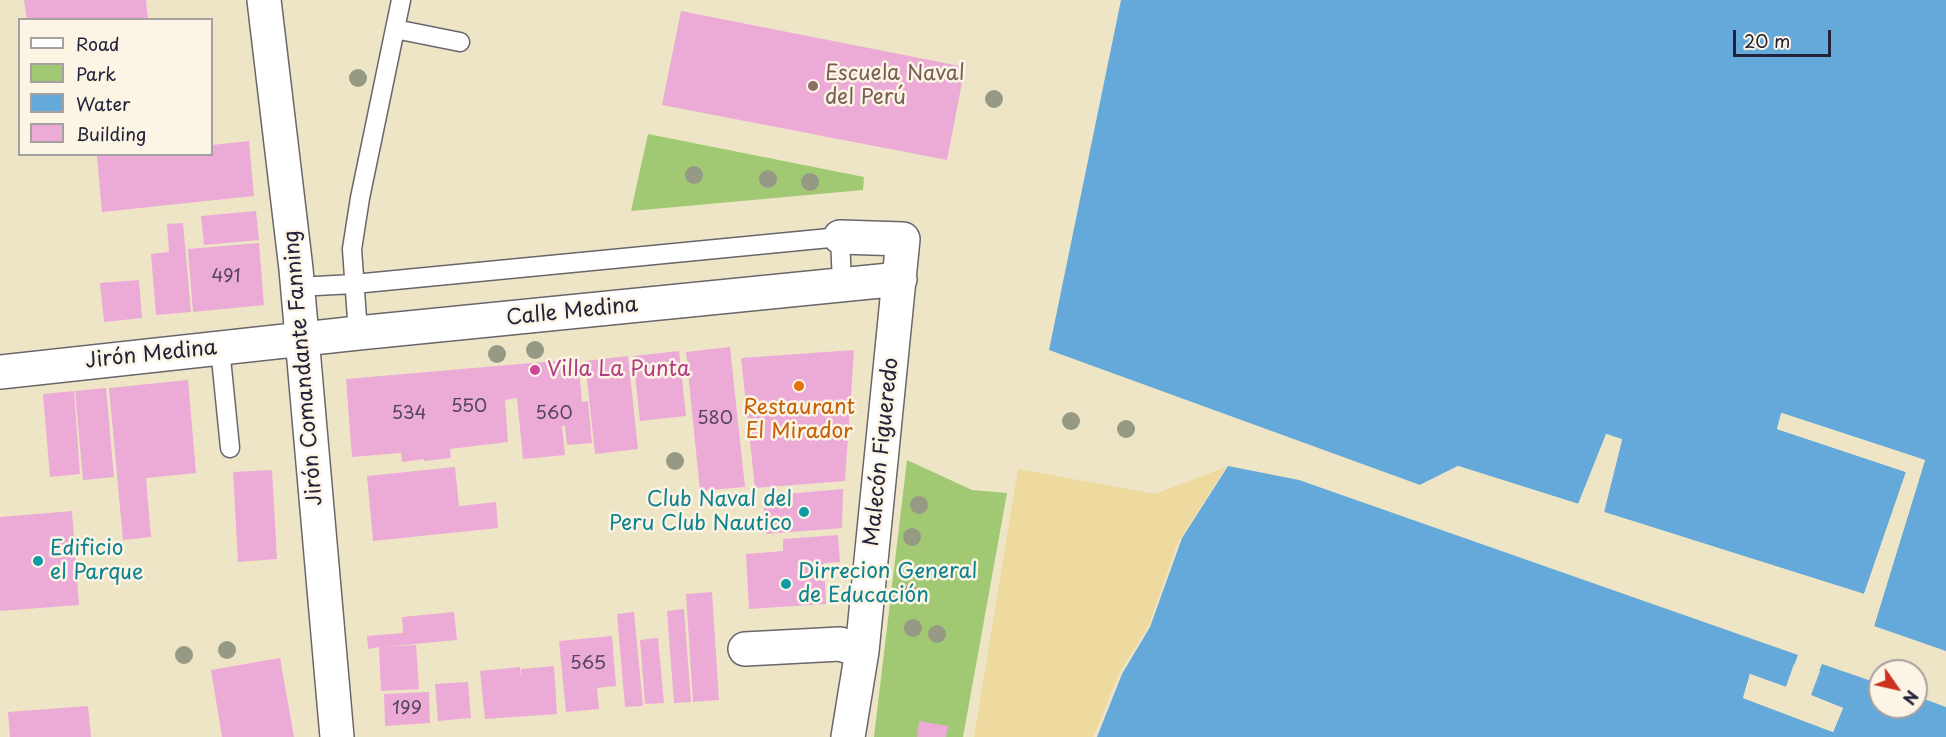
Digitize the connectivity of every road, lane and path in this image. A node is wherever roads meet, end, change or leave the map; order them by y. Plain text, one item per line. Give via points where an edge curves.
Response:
1 (264, 0) edge
2 (401, 0) edge
3 (395, 29) junction
4 (460, 42) dead end
5 (840, 237) junction
6 (900, 279) junction
7 (354, 284) junction
8 (842, 284) junction
9 (297, 287) junction
10 (358, 333) junction
11 (302, 339) junction
12 (220, 348) junction
13 (0, 372) edge
14 (230, 448) dead end
15 (745, 649) dead end
16 (862, 651) junction
17 (337, 737) edge
18 (848, 737) edge

1 - 9 street, Jirón Comandante Fanning
2 - 3 lane
3 - 4 lane
3 - 7 lane via 352,249
5 - 6 street, Malecón Figueredo via 903,239
5 - 7 lane
5 - 8 lane
6 - 8 street, Calle Medina
6 - 16 street, Malecón Figueredo
7 - 9 lane
7 - 10 lane
8 - 10 street, Calle Medina
9 - 11 street, Jirón Comandante Fanning
10 - 11 street, Calle Medina
11 - 12 street, Jirón Medina
11 - 17 street, Jirón Comandante Fanning
12 - 13 street, Jirón Medina
12 - 14 lane
15 - 16 street via 840,644
16 - 18 street, Malecón Figueredo

